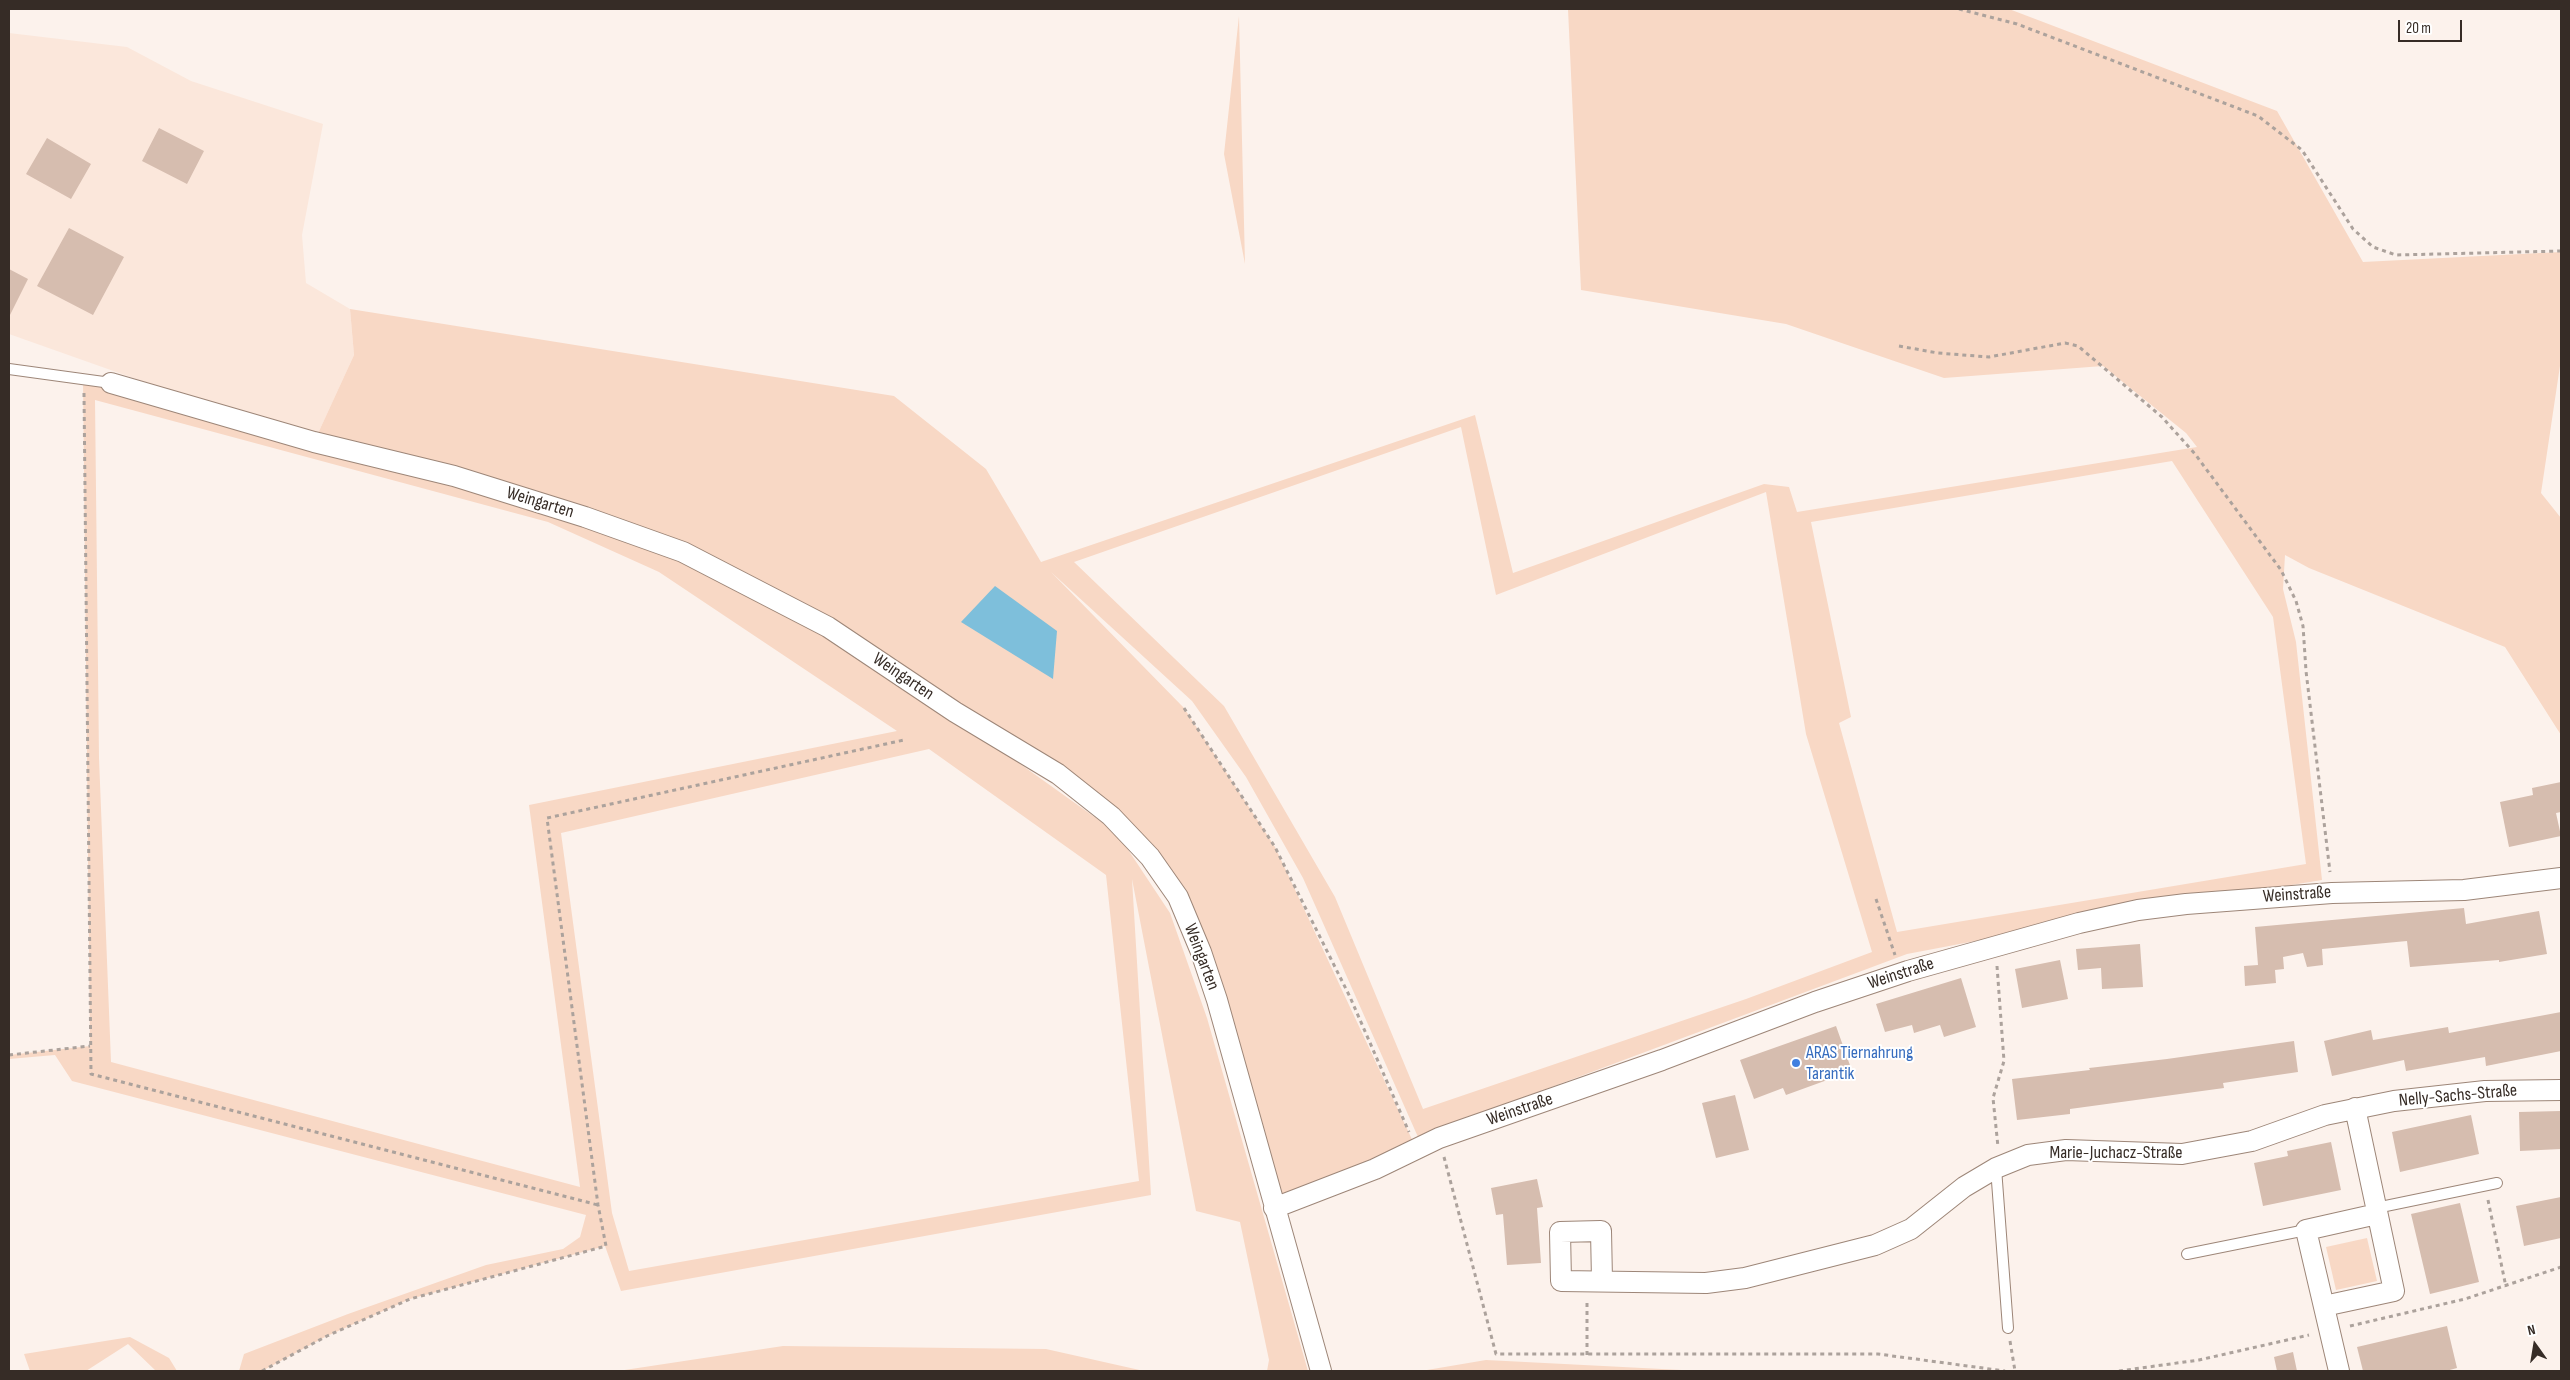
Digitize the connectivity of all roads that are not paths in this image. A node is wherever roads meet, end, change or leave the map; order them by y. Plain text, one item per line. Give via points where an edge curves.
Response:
1 (9, 368) edge
2 (111, 383) joint
3 (2561, 878) edge
4 (2561, 1090) edge
5 (2355, 1108) junction
6 (1998, 1167) junction
7 (2497, 1183) dead end
8 (1274, 1208) junction
9 (2377, 1211) junction
10 (2306, 1230) junction
11 (2187, 1254) dead end
12 (1594, 1280) road end
13 (2324, 1306) junction
14 (2008, 1328) road end
15 (1321, 1371) edge
16 (2339, 1371) edge

1 - 2 lane
2 - 8 street, Weingarten via 314,442 454,476 683,552 828,627 955,712 1058,774 1111,816 1150,857 1178,897 1202,952 1217,1000
3 - 8 street, Weinstraße via 2464,890 2332,893 2205,902 2138,910 2079,923 1908,971 1439,1138 1375,1169
4 - 5 street, Nelly-Sachs-Straße via 2476,1092
5 - 6 street, Marie-Juchacz-Straße via 2216,1150 2182,1154 2066,1150 2028,1155
5 - 9 street
6 - 12 street, Marie-Juchacz-Straße via 1964,1187 1912,1229 1875,1245 1745,1278 1706,1283
6 - 14 lane
7 - 9 lane
8 - 15 street, Weingarten
9 - 10 street
9 - 13 street via 2394,1291
10 - 11 lane
10 - 13 street
13 - 16 street

